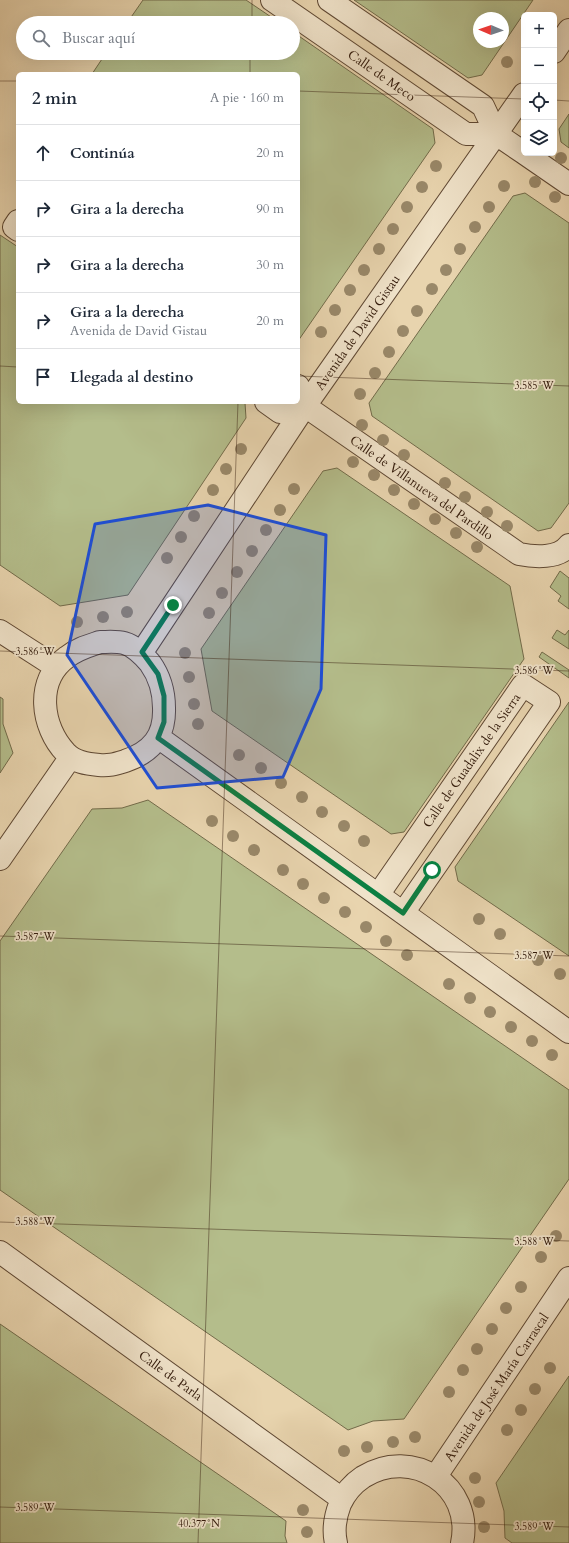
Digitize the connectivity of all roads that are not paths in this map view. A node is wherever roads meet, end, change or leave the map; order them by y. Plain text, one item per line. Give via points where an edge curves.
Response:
1 (272, 0) edge
2 (329, 0) edge
3 (295, 16) edge
4 (300, 19) edge
5 (569, 30) edge
6 (557, 48) edge
7 (521, 98) edge
8 (496, 134) junction
9 (521, 151) edge
10 (528, 156) edge
11 (569, 184) edge
12 (301, 396) edge
13 (269, 404) edge
14 (290, 404) edge
15 (296, 404) edge
16 (569, 545) edge
17 (0, 631) edge
18 (142, 652) junction
19 (56, 667) junction
20 (158, 738) junction
21 (70, 758) junction
22 (0, 859) edge
23 (378, 895) junction
24 (403, 913) junction
25 (569, 1032) edge
26 (0, 1252) edge
27 (569, 1278) edge
28 (436, 1476) junction
29 (342, 1499) junction
30 (336, 1543) edge
31 (462, 1543) edge

1 - 3 street, Calle de Meco
2 - 8 street via 483,106
4 - 8 street, Calle de Meco via 466,134
5 - 6 street
7 - 8 street, Avenida de David Gistau
8 - 9 street
8 - 12 street, Avenida de David Gistau
10 - 11 street
12 - 16 street, Calle de Villanueva del Pardillo via 519,554 531,557 544,556 557,553
13 - 14 street via 280,412
15 - 18 street, Avenida de David Gistau
17 - 19 street
18 - 19 street via 124,643 100,642 79,649
18 - 20 street via 158,674 164,696 164,722
19 - 21 street via 48,683 44,706 50,730 57,744
20 - 21 street via 150,747 133,758 109,766 87,764
20 - 23 street
21 - 22 street
23 - 24 street
23 - 24 street, Calle de Guadalix de la Sierra via 523,685 549,702
24 - 25 street
26 - 29 street, Calle de Parla
27 - 28 street, Avenida de José María Carrascal
28 - 29 street via 416,1468 395,1465 374,1470 356,1482
28 - 31 street via 452,1492 461,1512 464,1533
29 - 30 street via 336,1517

